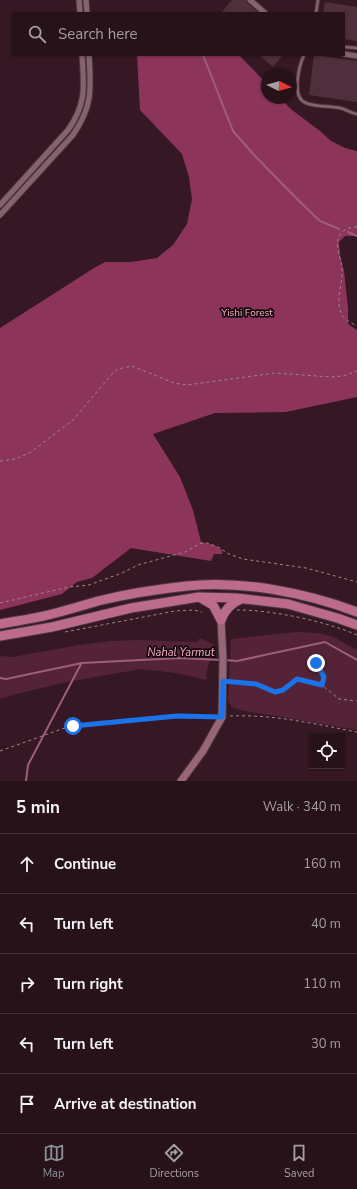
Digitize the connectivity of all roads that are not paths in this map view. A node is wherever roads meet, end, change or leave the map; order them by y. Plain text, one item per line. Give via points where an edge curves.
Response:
1 (79, 0) edge
2 (86, 0) edge
3 (250, 0) edge
4 (318, 0) edge
5 (80, 12) edge
6 (87, 12) edge
7 (264, 12) edge
8 (316, 12) edge
9 (345, 47) edge
10 (357, 48) edge
11 (345, 54) edge
12 (82, 56) edge
13 (89, 56) edge
14 (304, 56) edge
15 (357, 56) edge
16 (357, 114) edge
17 (0, 205) edge
18 (0, 215) edge
19 (199, 597) junction
20 (243, 599) junction
21 (357, 612) edge
22 (222, 620) junction
23 (0, 624) edge
24 (357, 626) edge
25 (0, 636) edge
26 (181, 781) edge

1 - 5 street
2 - 6 street
3 - 7 street
4 - 8 lane
9 - 10 lane
11 - 15 street
12 - 17 street via 84,92 76,119
13 - 18 street via 90,92 82,122
14 - 16 lane via 300,65 299,97 305,103 342,108 349,113
19 - 20 highway
19 - 22 highway via 213,605
19 - 25 highway via 131,608 52,627
20 - 22 highway via 230,606
20 - 24 highway via 294,606
21 - 23 highway via 292,592 251,587 188,585 147,591
22 - 26 street via 222,717 203,751

